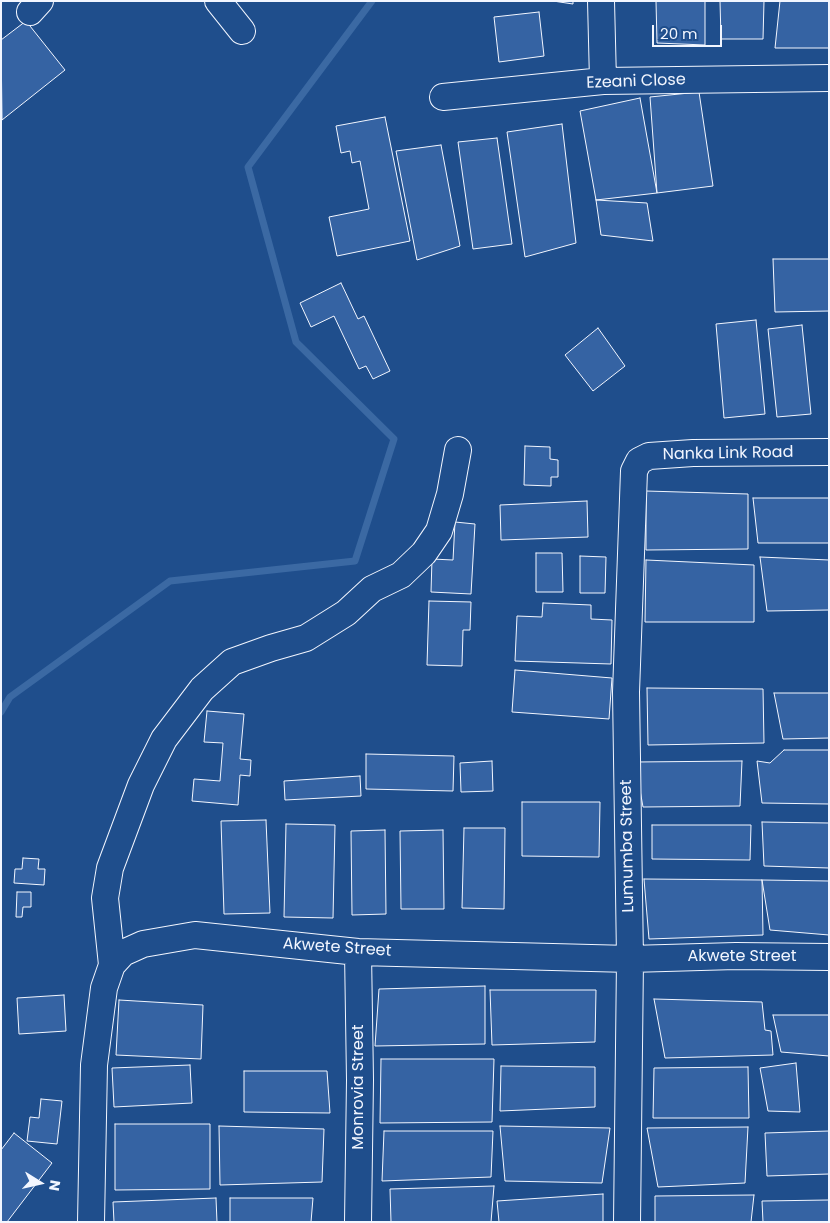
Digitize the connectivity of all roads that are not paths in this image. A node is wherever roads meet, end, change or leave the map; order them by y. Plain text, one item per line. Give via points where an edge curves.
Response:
1 (218, 1) edge
2 (601, 1) edge
3 (242, 31) dead end
4 (829, 78) edge
5 (603, 81) junction
6 (443, 97) dead end
7 (458, 450) dead end
8 (829, 452) edge
9 (634, 471) joint
10 (358, 952) junction
11 (829, 957) edge
12 (630, 959) junction
13 (112, 965) junction
14 (91, 1222) edge
15 (358, 1222) edge
16 (627, 1222) edge

1 - 3 street
2 - 5 street
4 - 5 street, Ezeani Close
5 - 6 street, Ezeani Close
7 - 13 street via 450,494 438,531 413,564 306,638 232,662 202,689 164,739 141,785 110,868 105,898
8 - 9 street, Nanka Link Road via 649,456 639,461
9 - 12 street, Lumumba Street via 626,692
10 - 12 street, Akwete Street
10 - 13 street, Akwete Street via 195,935 143,944 123,953
10 - 15 street, Monrovia Street
11 - 12 street, Akwete Street
12 - 16 street, Lumumba Street
13 - 14 street via 104,988 94,1065

